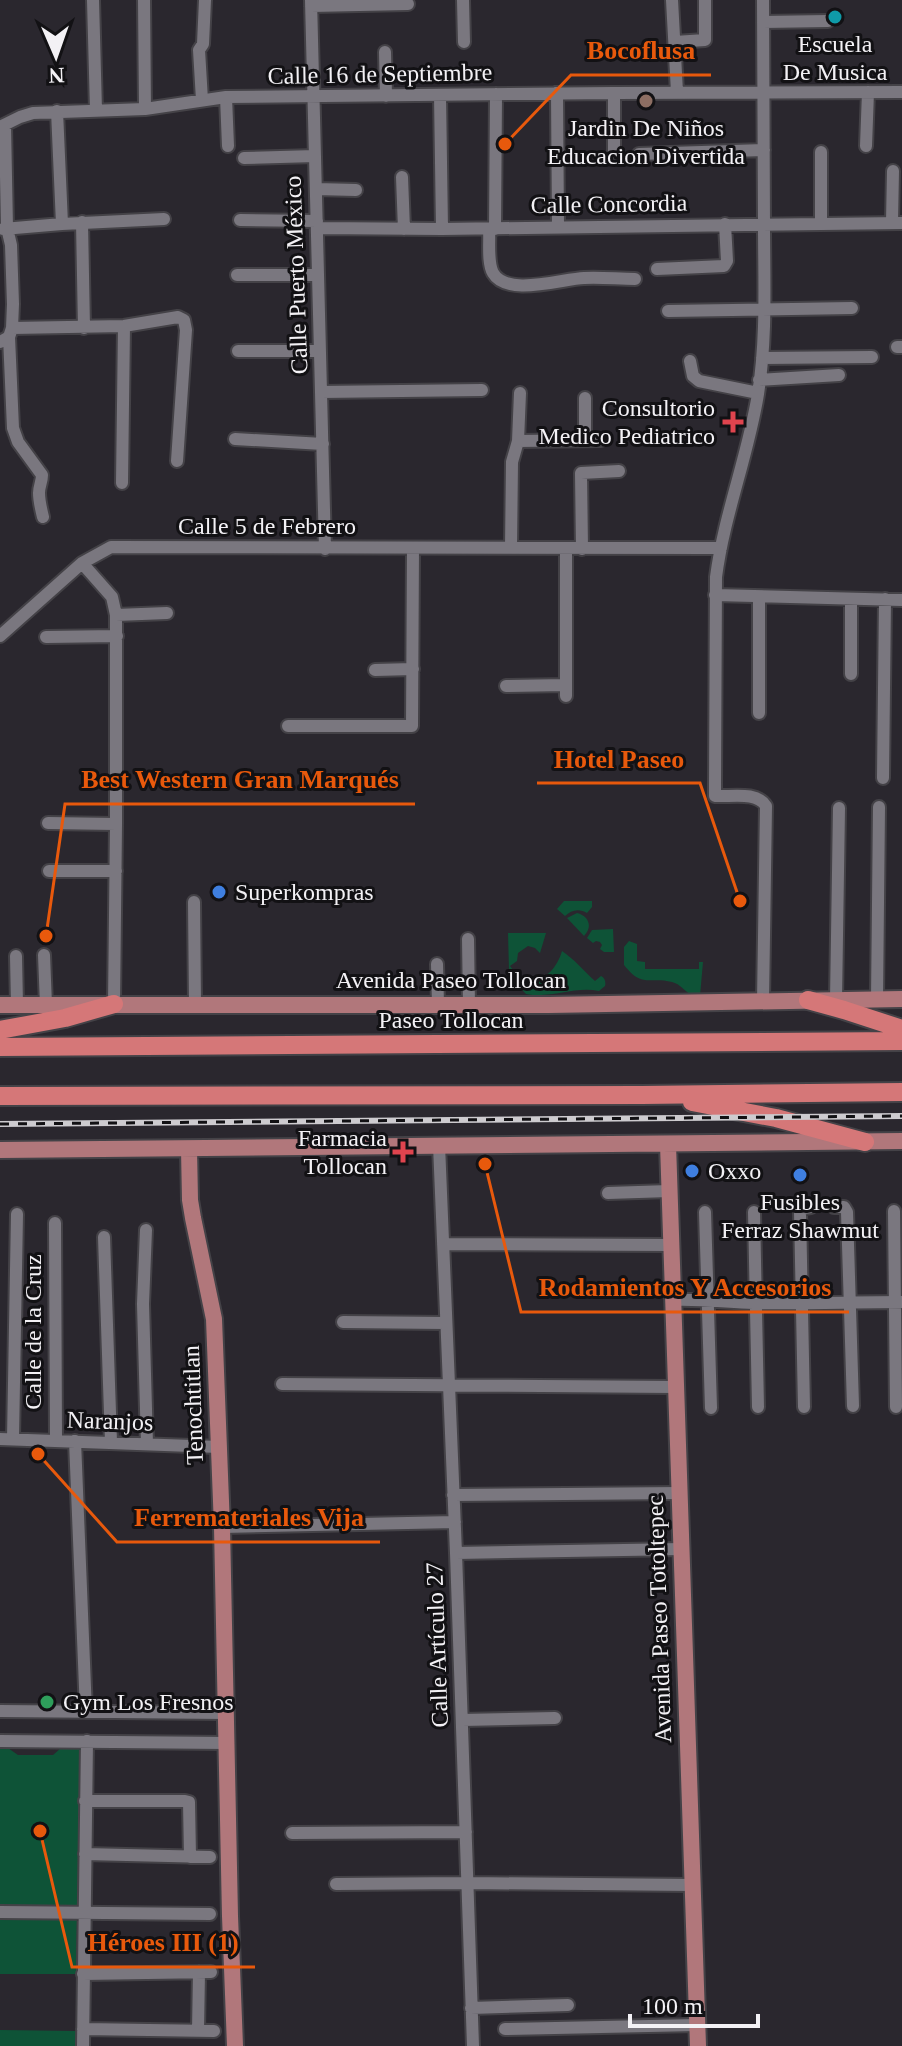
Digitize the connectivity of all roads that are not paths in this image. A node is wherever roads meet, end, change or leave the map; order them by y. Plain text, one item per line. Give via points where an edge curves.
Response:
1 (93, 0) edge
2 (144, 0) edge
3 (205, 0) edge
4 (463, 0) edge
5 (672, 0) edge
6 (705, 0) edge
7 (763, 0) edge
8 (311, 3) edge
9 (408, 4) dead end
10 (828, 21) dead end
11 (763, 22) junction
12 (464, 42) dead end
13 (675, 42) junction
14 (385, 52) dead end
15 (677, 92) junction
16 (765, 92) junction
17 (868, 92) junction
18 (902, 92) edge
19 (557, 93) junction
20 (614, 93) junction
21 (496, 94) junction
22 (440, 95) junction
23 (386, 96) junction
24 (226, 97) junction
25 (314, 97) junction
26 (202, 100) junction
27 (145, 109) junction
28 (96, 110) junction
29 (57, 111) junction
30 (2, 126) edge
31 (228, 146) dead end
32 (866, 146) dead end
33 (764, 150) junction
34 (614, 152) dead end
35 (821, 152) dead end
36 (639, 154) dead end
37 (315, 156) junction
38 (244, 158) dead end
39 (893, 171) dead end
40 (402, 177) dead end
41 (316, 189) junction
42 (356, 190) dead end
43 (164, 219) dead end
44 (240, 220) dead end
45 (82, 222) junction
46 (897, 222) edge
47 (821, 223) junction
48 (62, 224) junction
49 (317, 224) junction
50 (725, 224) junction
51 (764, 224) junction
52 (558, 227) junction
53 (4, 229) edge
54 (404, 229) junction
55 (442, 229) junction
56 (492, 229) junction
57 (657, 269) dead end
58 (237, 275) dead end
59 (318, 275) junction
60 (635, 279) dead end
61 (852, 308) dead end
62 (764, 310) junction
63 (668, 311) dead end
64 (124, 326) junction
65 (84, 328) junction
66 (7, 336) edge
67 (238, 351) dead end
68 (320, 351) junction
69 (872, 357) dead end
70 (762, 358) junction
71 (690, 361) dead end
72 (839, 375) dead end
73 (759, 386) junction
74 (482, 390) dead end
75 (321, 392) junction
76 (520, 393) dead end
77 (585, 398) dead end
78 (235, 439) dead end
79 (585, 440) junction
80 (601, 440) dead end
81 (518, 441) junction
82 (323, 444) junction
83 (177, 461) dead end
84 (619, 471) dead end
85 (122, 483) dead end
86 (43, 517) dead end
87 (413, 548) junction
88 (511, 548) junction
89 (721, 548) junction
90 (325, 549) junction
91 (566, 549) junction
92 (582, 549) junction
93 (82, 563) junction
94 (715, 595) junction
95 (759, 597) junction
96 (851, 599) junction
97 (885, 599) junction
98 (902, 600) edge
99 (167, 613) dead end
100 (116, 615) junction
101 (0, 636) edge
102 (117, 636) junction
103 (46, 637) dead end
104 (413, 669) junction
105 (375, 670) dead end
106 (851, 674) dead end
107 (506, 686) dead end
108 (759, 713) dead end
109 (288, 726) dead end
110 (883, 778) dead end
111 (879, 807) dead end
112 (839, 808) dead end
113 (48, 823) dead end
114 (116, 824) junction
115 (49, 871) dead end
116 (116, 871) junction
117 (194, 902) dead end
118 (468, 939) dead end
119 (44, 955) dead end
120 (16, 956) dead end
121 (437, 964) dead end
122 (877, 999) junction
123 (902, 999) edge
124 (808, 1000) junction
125 (836, 1000) junction
126 (763, 1001) junction
127 (114, 1004) junction
128 (8, 1005) edge
129 (46, 1005) junction
130 (195, 1005) junction
131 (438, 1005) junction
132 (469, 1005) junction
133 (902, 1029) edge
134 (0, 1030) edge
135 (902, 1041) edge
136 (0, 1047) edge
137 (902, 1092) edge
138 (642, 1095) junction
139 (0, 1096) edge
140 (902, 1141) edge
141 (865, 1142) junction
142 (668, 1144) junction
143 (439, 1145) junction
144 (189, 1149) junction
145 (0, 1150) edge
146 (669, 1191) junction
147 (608, 1193) dead end
148 (811, 1207) dead end
149 (834, 1207) dead end
150 (894, 1211) dead end
151 (705, 1212) dead end
152 (754, 1212) dead end
153 (17, 1214) dead end
154 (55, 1223) dead end
155 (146, 1230) dead end
156 (104, 1237) dead end
157 (443, 1244) junction
158 (671, 1245) junction
159 (713, 1302) junction
160 (899, 1302) edge
161 (673, 1303) junction
162 (756, 1303) junction
163 (803, 1303) junction
164 (850, 1303) junction
165 (343, 1322) dead end
166 (446, 1323) junction
167 (282, 1384) dead end
168 (448, 1386) junction
169 (675, 1387) junction
170 (853, 1406) dead end
171 (758, 1407) dead end
172 (804, 1407) dead end
173 (896, 1407) dead end
174 (711, 1408) dead end
175 (7, 1439) edge
176 (56, 1440) junction
177 (75, 1441) junction
178 (111, 1442) junction
179 (147, 1444) junction
180 (219, 1447) junction
181 (680, 1493) junction
182 (453, 1495) junction
183 (455, 1522) junction
184 (222, 1527) junction
185 (682, 1549) junction
186 (456, 1553) junction
187 (0, 1711) edge
188 (86, 1712) junction
189 (226, 1713) junction
190 (555, 1718) dead end
191 (462, 1720) junction
192 (0, 1741) edge
193 (87, 1741) junction
194 (227, 1743) junction
195 (85, 1801) junction
196 (466, 1832) junction
197 (292, 1833) dead end
198 (85, 1854) junction
199 (190, 1857) junction
200 (210, 1857) dead end
201 (467, 1883) junction
202 (336, 1884) dead end
203 (692, 1885) junction
204 (0, 1912) edge
205 (84, 1913) junction
206 (210, 1914) dead end
207 (83, 1974) junction
208 (568, 2005) dead end
209 (471, 2008) junction
210 (697, 2025) junction
211 (83, 2029) junction
212 (505, 2029) dead end
213 (198, 2031) junction
214 (214, 2031) dead end
215 (83, 2046) edge
216 (235, 2046) edge
217 (473, 2046) edge
218 (698, 2046) edge

1 - 28 street
2 - 27 street
3 - 26 street via 199,50
4 - 12 street
5 - 13 street
6 - 13 street via 705,40
7 - 11 street
8 - 9 street
8 - 25 street, Calle Puerto México
10 - 11 street
11 - 16 street
13 - 15 street
14 - 23 street
15 - 16 street, Calle 16 de Septiembre
15 - 20 street, Calle 16 de Septiembre
16 - 17 street, Calle 16 de Septiembre
16 - 33 street
17 - 18 street, Calle 16 de Septiembre
17 - 32 street
19 - 20 street, Calle 16 de Septiembre
19 - 21 street, Calle 16 de Septiembre
19 - 52 street
20 - 34 street
21 - 22 street, Calle 16 de Septiembre
21 - 56 street
22 - 23 street, Calle 16 de Septiembre
22 - 55 street
23 - 25 street, Calle 16 de Septiembre
24 - 25 street, Calle 16 de Septiembre
24 - 26 street, Calle 16 de Septiembre
24 - 31 street
25 - 37 street, Calle Puerto México
26 - 27 street, Calle 16 de Septiembre
27 - 28 street, Calle 16 de Septiembre
28 - 29 street, Calle 16 de Septiembre
29 - 30 street, Calle 16 de Septiembre via 26,115
29 - 48 street
30 - 53 street
33 - 36 street
33 - 51 street
35 - 47 street
37 - 38 street
37 - 41 street, Calle Puerto México
39 - 46 street
40 - 54 street
41 - 42 street
41 - 49 street, Calle Puerto México
43 - 45 street
44 - 49 street, Calle Concordia
45 - 48 street
45 - 65 street
46 - 47 street, Calle Concordia
47 - 51 street, Calle Concordia
48 - 53 street
49 - 54 street, Calle Concordia
49 - 59 street, Calle Puerto México
50 - 51 street, Calle Concordia
50 - 52 street, Calle Concordia
50 - 57 street via 725,265
51 - 62 street
52 - 56 street, Calle Concordia
53 - 66 street via 12,267
54 - 55 street, Calle Concordia
55 - 56 street, Calle Concordia
56 - 60 street via 491,268 507,284
58 - 59 street
59 - 68 street, Calle Puerto México
61 - 62 street
62 - 63 street
62 - 70 street
64 - 65 street
64 - 83 street via 184,320
64 - 85 street
65 - 66 street
66 - 86 street via 13,428 42,475
67 - 68 street
68 - 75 street, Calle Puerto México
69 - 70 street
70 - 73 street
71 - 73 street via 699,381
72 - 73 street
73 - 89 street
74 - 75 street
75 - 82 street, Calle Puerto México
76 - 81 street
77 - 79 street
78 - 82 street
79 - 80 street
79 - 81 street
81 - 88 street via 512,462
82 - 90 street, Calle Puerto México
84 - 92 street via 581,473
87 - 88 street, Calle 5 de Febrero
87 - 90 street, Calle 5 de Febrero
87 - 104 street
88 - 91 street, Calle 5 de Febrero
89 - 92 street, Calle 5 de Febrero
89 - 94 street
90 - 93 street, Calle 5 de Febrero via 116,547
91 - 92 street, Calle 5 de Febrero
91 - 107 street via 566,690
93 - 100 street via 112,597
93 - 101 street, Calle 5 de Febrero
94 - 95 street
94 - 126 street via 715,796 755,797 767,811
95 - 96 street
95 - 108 street
96 - 97 street
96 - 106 street
97 - 98 street
97 - 110 street
99 - 100 street
100 - 102 street
102 - 103 street
102 - 114 street
104 - 105 street
104 - 109 street via 412,726
111 - 122 street
112 - 125 street
113 - 114 street
114 - 116 street
115 - 116 street
116 - 127 street
117 - 130 street
118 - 132 street
119 - 129 street
120 - 128 street
121 - 131 street
122 - 123 main road, Avenida Paseo Tollocan
122 - 125 main road, Avenida Paseo Tollocan
124 - 125 main road, Avenida Paseo Tollocan
124 - 126 main road, Avenida Paseo Tollocan
124 - 133 highway
126 - 132 main road, Avenida Paseo Tollocan
127 - 129 main road, Avenida Paseo Tollocan
127 - 130 main road, Avenida Paseo Tollocan
127 - 134 highway
128 - 129 main road, Avenida Paseo Tollocan
130 - 131 main road, Avenida Paseo Tollocan
131 - 132 main road, Avenida Paseo Tollocan
135 - 136 highway, Paseo Tollocan
137 - 138 highway
138 - 139 highway
138 - 141 highway via 776,1118
140 - 141 main road
141 - 142 main road
142 - 143 main road
142 - 146 main road, Avenida Paseo Totoltepec
143 - 144 main road
143 - 157 street, Calle Artículo 27
144 - 145 main road
144 - 180 main road, Tenochtitlan via 191,1209 214,1319
146 - 147 street
146 - 158 main road, Avenida Paseo Totoltepec
148 - 163 street via 800,1212
149 - 164 street via 847,1212
150 - 160 street
151 - 159 street
152 - 162 street
153 - 175 street
154 - 176 street, Calle de la Cruz
155 - 179 street
156 - 178 street
157 - 158 street
157 - 166 street, Calle Artículo 27
158 - 161 main road, Avenida Paseo Totoltepec
159 - 161 street
159 - 162 street
159 - 174 street
160 - 164 street
160 - 173 street
161 - 169 main road, Avenida Paseo Totoltepec
162 - 163 street
162 - 171 street
163 - 164 street
163 - 172 street
164 - 170 street
165 - 166 street
166 - 168 street, Calle Artículo 27
167 - 168 street
168 - 169 street
168 - 182 street, Calle Artículo 27
169 - 181 main road, Avenida Paseo Totoltepec
175 - 176 street, Naranjos
176 - 177 street, Naranjos
177 - 178 street, Naranjos
177 - 188 street
178 - 179 street, Naranjos
179 - 180 street, Naranjos
180 - 184 main road, Tenochtitlan
181 - 182 street
181 - 185 main road, Avenida Paseo Totoltepec
182 - 183 street, Calle Artículo 27
183 - 184 street
183 - 186 street, Calle Artículo 27
184 - 189 main road, Tenochtitlan
185 - 186 street
185 - 203 main road, Avenida Paseo Totoltepec
186 - 191 street, Calle Artículo 27
187 - 188 street
188 - 189 street
189 - 194 main road, Tenochtitlan
190 - 191 street
191 - 196 street, Calle Artículo 27
192 - 193 street
193 - 194 street
193 - 195 street
194 - 216 main road, Tenochtitlan
195 - 198 street
195 - 199 street via 189,1802
196 - 197 street
196 - 201 street, Calle Artículo 27
198 - 199 street
198 - 205 street
199 - 200 street
201 - 202 street
201 - 203 street
201 - 209 street, Calle Artículo 27
203 - 210 main road, Avenida Paseo Totoltepec
204 - 205 street
205 - 206 street
205 - 207 street
207 - 211 street
207 - 213 street via 205,1972
208 - 209 street
209 - 217 street, Calle Artículo 27
210 - 212 street
210 - 218 main road, Avenida Paseo Totoltepec
211 - 213 street
211 - 215 street
213 - 214 street

